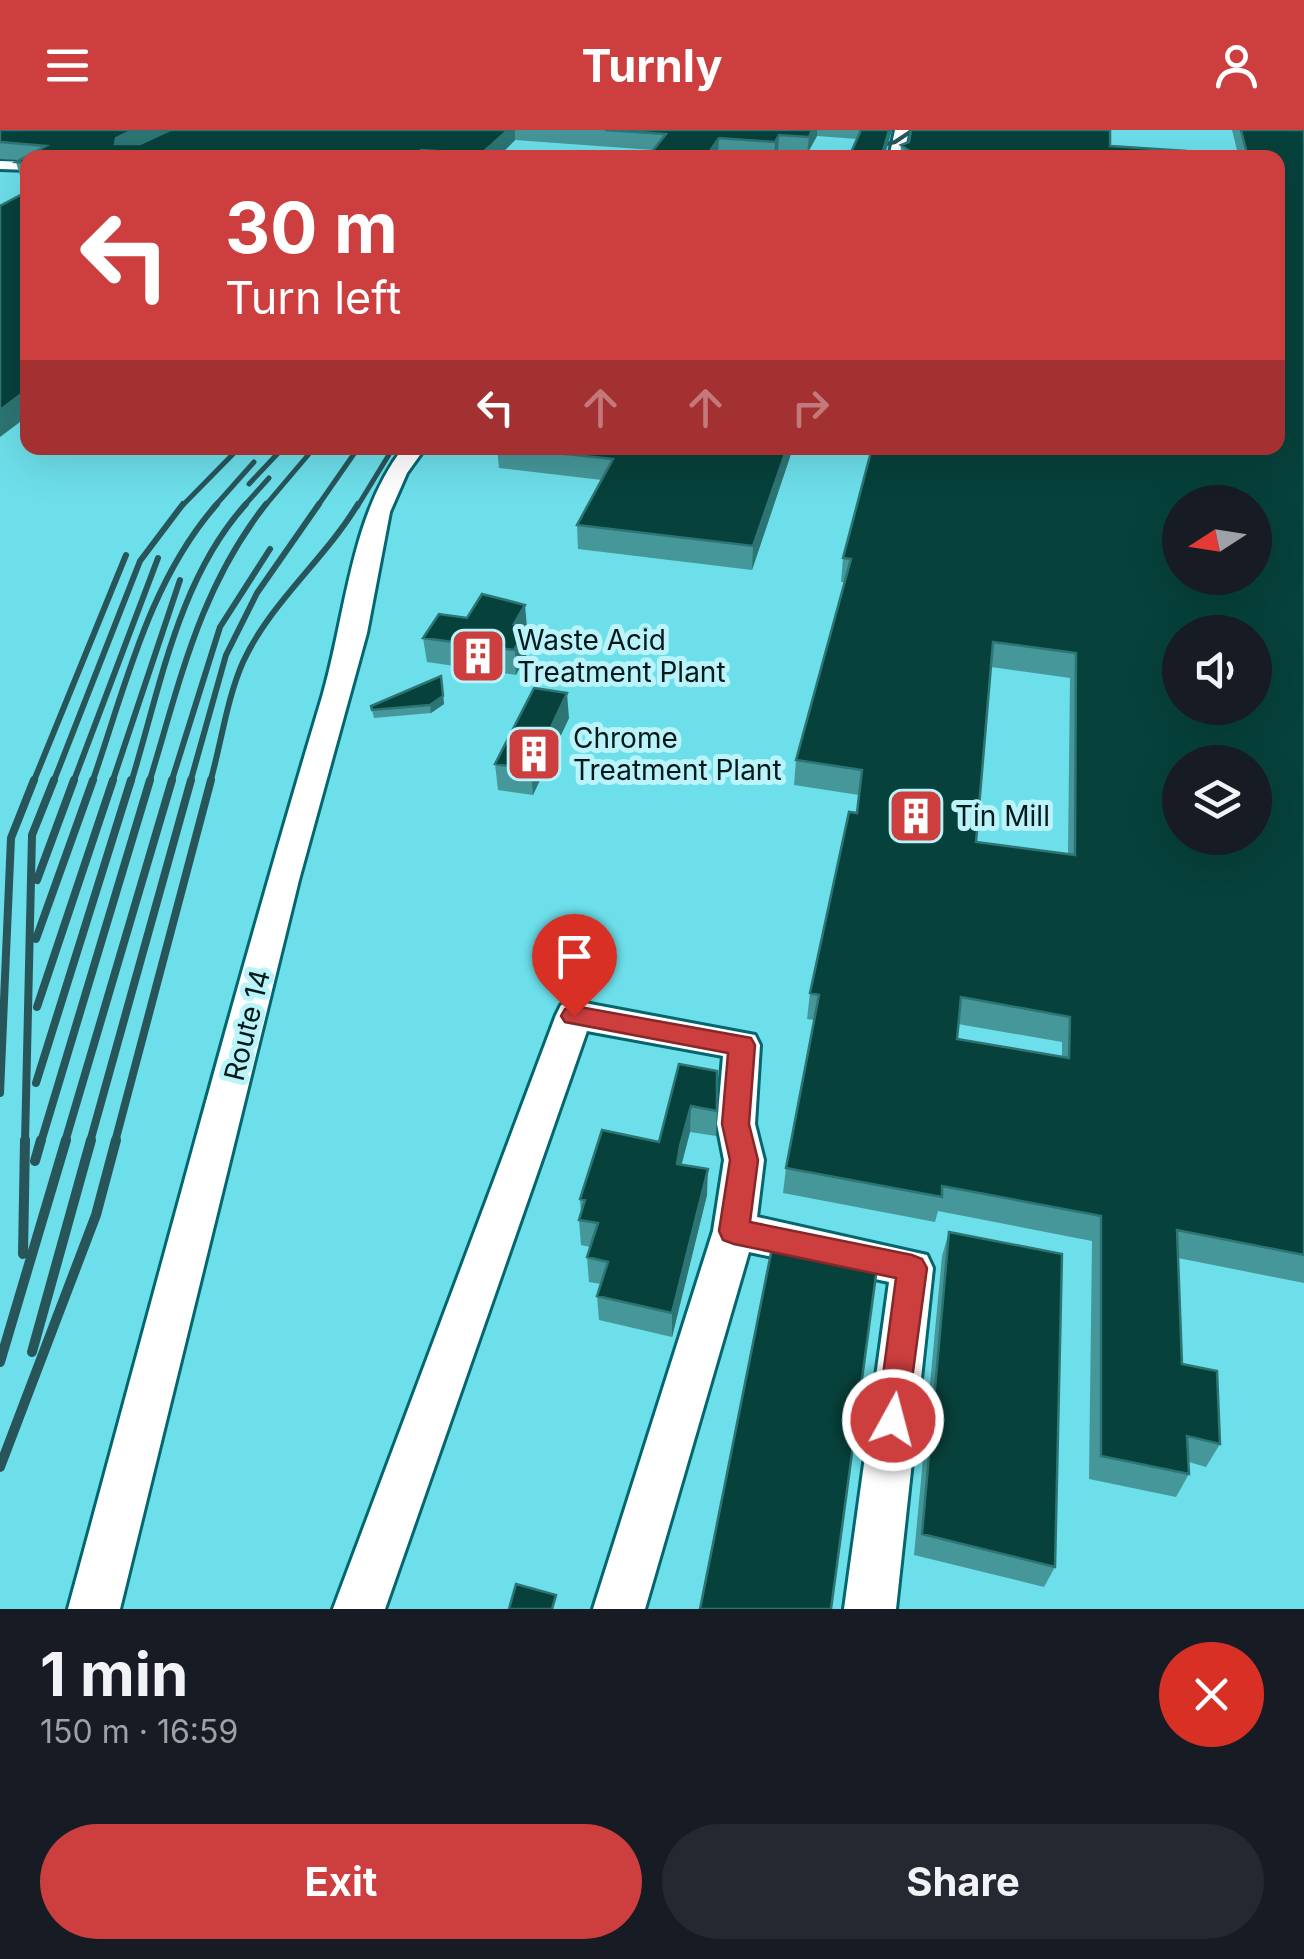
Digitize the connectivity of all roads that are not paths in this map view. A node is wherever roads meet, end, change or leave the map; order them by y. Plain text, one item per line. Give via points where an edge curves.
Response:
1 (409, 455) edge
2 (734, 1231) junction
3 (94, 1609) edge
4 (359, 1609) edge
5 (619, 1609) edge
6 (870, 1609) edge

1 - 3 street, Route 14 via 378,512 354,632
2 - 4 street via 744,1160 736,1124 742,1045 574,1016
2 - 5 street
2 - 6 street via 912,1268

